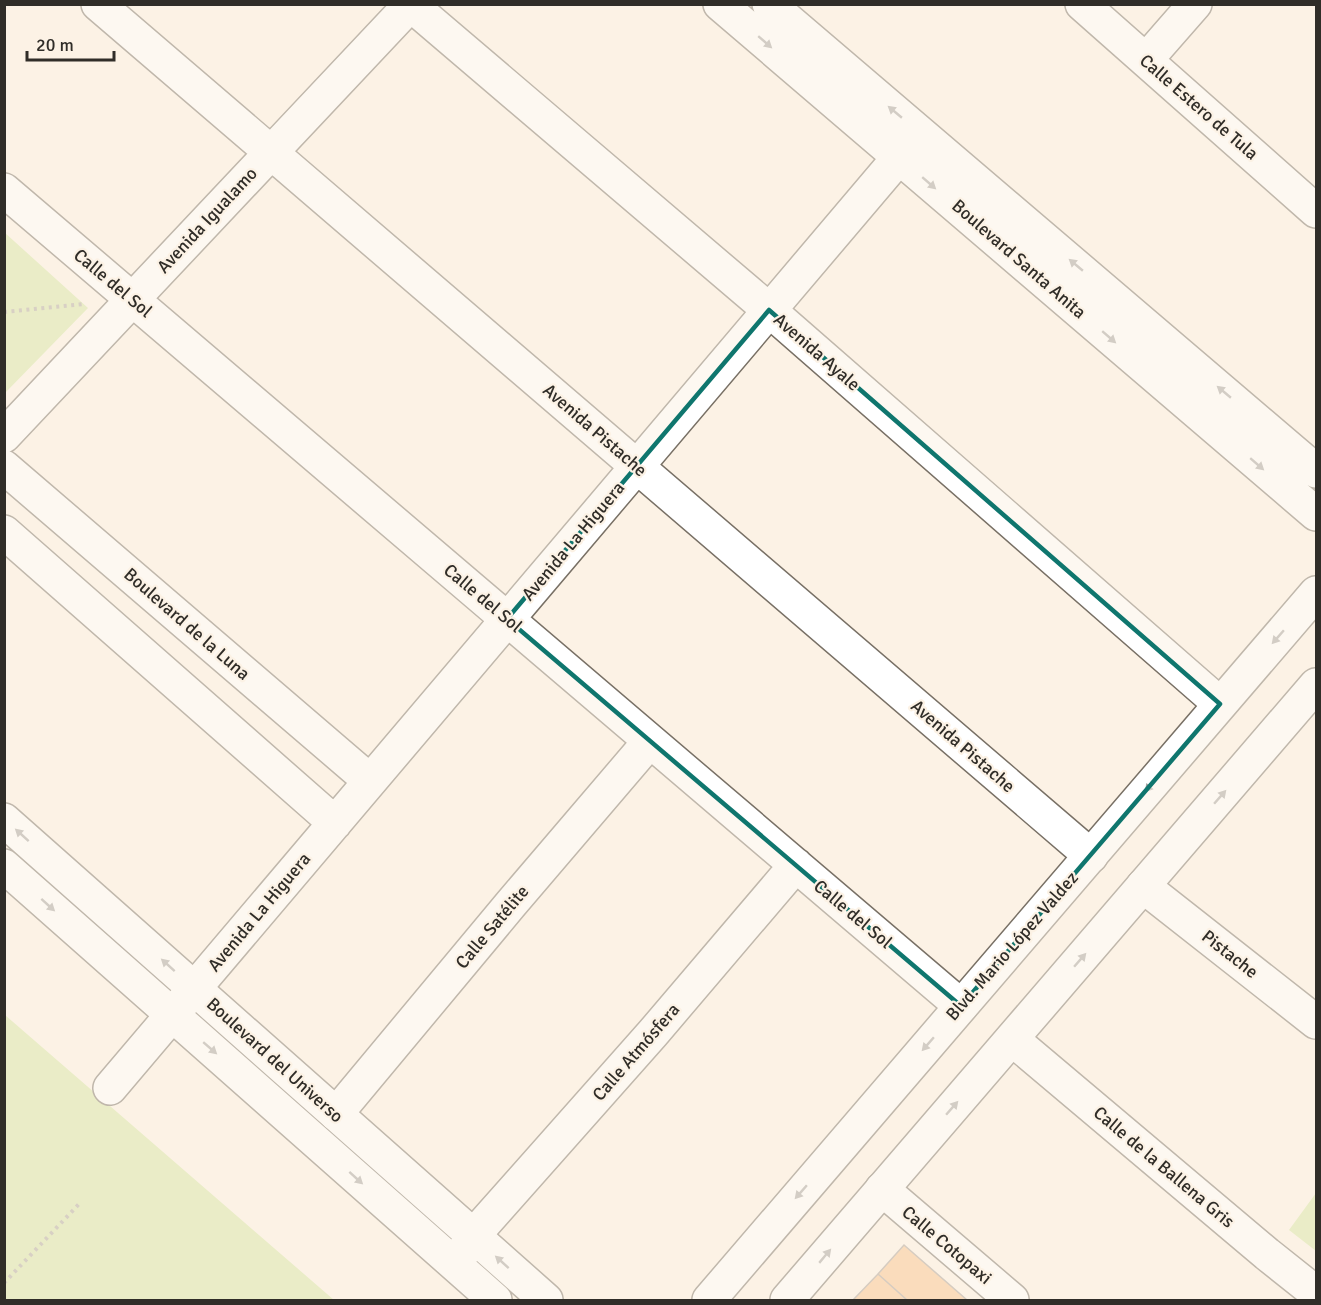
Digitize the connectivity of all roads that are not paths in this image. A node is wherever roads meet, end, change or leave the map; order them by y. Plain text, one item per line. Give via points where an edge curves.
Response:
1 (98, 4) edge
2 (720, 4) edge
3 (769, 4) edge
4 (1082, 4) edge
5 (1195, 4) edge
6 (410, 5) edge
7 (1146, 60) junction
8 (920, 132) junction
9 (270, 153) junction
10 (899, 157) junction
11 (4, 190) edge
12 (1317, 211) edge
13 (132, 299) junction
14 (769, 310) junction
15 (4, 436) edge
16 (637, 466) junction
17 (4, 467) edge
18 (1317, 471) edge
19 (1317, 514) edge
20 (4, 532) edge
21 (1317, 592) edge
22 (507, 619) junction
23 (1317, 685) edge
24 (1220, 704) junction
25 (650, 741) junction
26 (370, 781) junction
27 (4, 820) edge
28 (335, 823) junction
29 (1091, 856) junction
30 (796, 865) junction
31 (4, 866) edge
32 (1143, 886) junction
33 (194, 988) junction
34 (961, 1006) junction
35 (172, 1015) junction
36 (1317, 1022) edge
37 (1012, 1039) junction
38 (110, 1088) dead end
39 (336, 1114) junction
40 (882, 1189) junction
41 (472, 1236) junction
42 (454, 1265) junction
43 (1317, 1293) edge
44 (495, 1300) edge
45 (546, 1300) edge
46 (709, 1300) edge
47 (787, 1300) edge
48 (1012, 1300) edge

1 - 9 street, Avenida Pistache
2 -> 10 street, Boulevard Santa Anita
8 -> 3 street, Boulevard Santa Anita
4 - 7 street, Calle Estero de Tula
5 - 7 street
6 - 9 street, Avenida Igualamo
6 - 14 street, Avenida Ayale
7 - 12 street, Calle Estero de Tula
8 - 10 street, Avenida La Higuera
18 -> 8 street, Boulevard Santa Anita
9 - 13 street, Avenida Igualamo
9 - 16 street, Avenida Pistache
10 - 14 street, Avenida La Higuera
10 -> 19 street, Boulevard Santa Anita
11 - 13 street, Calle del Sol
13 - 15 street, Avenida Igualamo
13 - 22 street, Calle del Sol
14 - 16 street, Avenida La Higuera
14 - 24 street, Avenida Ayale
16 - 22 street, Avenida La Higuera
16 - 29 street, Avenida Pistache
17 - 26 street, Boulevard de la Luna
20 - 28 street
21 -> 24 street, Blvd. Mario López Valdez
22 - 25 street, Calle del Sol
22 - 26 street, Avenida La Higuera
32 -> 23 street
24 -> 29 street, Blvd. Mario López Valdez
25 - 30 street, Calle del Sol
25 - 39 street, Calle Satélite
26 - 28 street, Avenida La Higuera
33 -> 27 street, Boulevard del Universo
28 - 33 street, Avenida La Higuera
29 - 34 street, Blvd. Mario López Valdez
30 - 34 street, Calle del Sol
30 - 41 street, Calle Atmósfera
31 -> 35 street, Boulevard del Universo
32 - 36 street, Pistache
37 -> 32 street
33 - 35 street, Avenida La Higuera
33 - 39 street, Boulevard del Universo
34 -> 46 street, Blvd. Mario López Valdez
35 - 38 street, Avenida La Higuera
35 -> 42 street, Boulevard del Universo
40 -> 37 street
37 - 43 street, Calle de la Ballena Gris
39 - 41 street, Boulevard del Universo
47 -> 40 street
40 - 48 street, Calle Cotopaxi
41 - 42 street, Calle Atmósfera
45 -> 41 street, Boulevard del Universo
42 - 44 street, Boulevard del Universo

